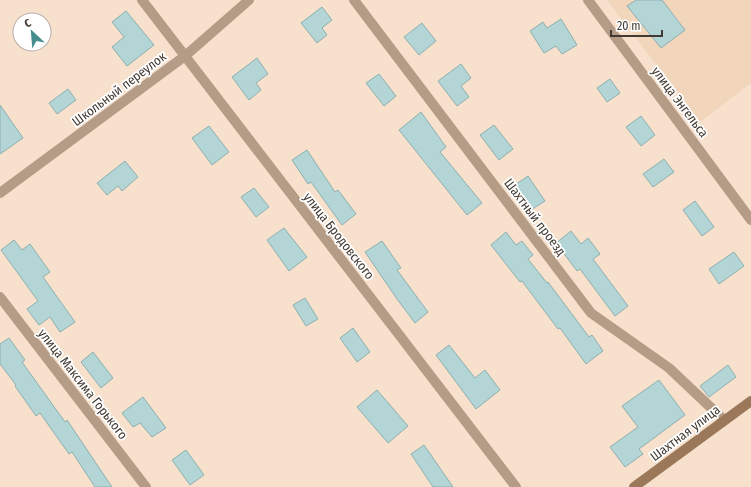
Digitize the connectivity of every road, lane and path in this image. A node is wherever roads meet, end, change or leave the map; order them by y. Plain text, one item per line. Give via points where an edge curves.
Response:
1 (142, 0) edge
2 (249, 0) edge
3 (354, 0) edge
4 (588, 0) edge
5 (185, 56) junction
6 (0, 193) edge
7 (751, 220) edge
8 (0, 297) edge
9 (751, 401) edge
10 (724, 420) junction
11 (146, 487) edge
12 (516, 487) edge
13 (634, 487) edge

1 - 5 street, улица Бродовского
2 - 5 street, Школьный переулок
3 - 10 street, Шахтный проезд via 590,313 669,368
4 - 7 street, улица Энгельса
5 - 6 street, Школьный переулок
5 - 12 street, улица Бродовского
8 - 11 street, улица Максима Горького
9 - 10 main road, Шахтная улица
10 - 13 main road, Шахтная улица

